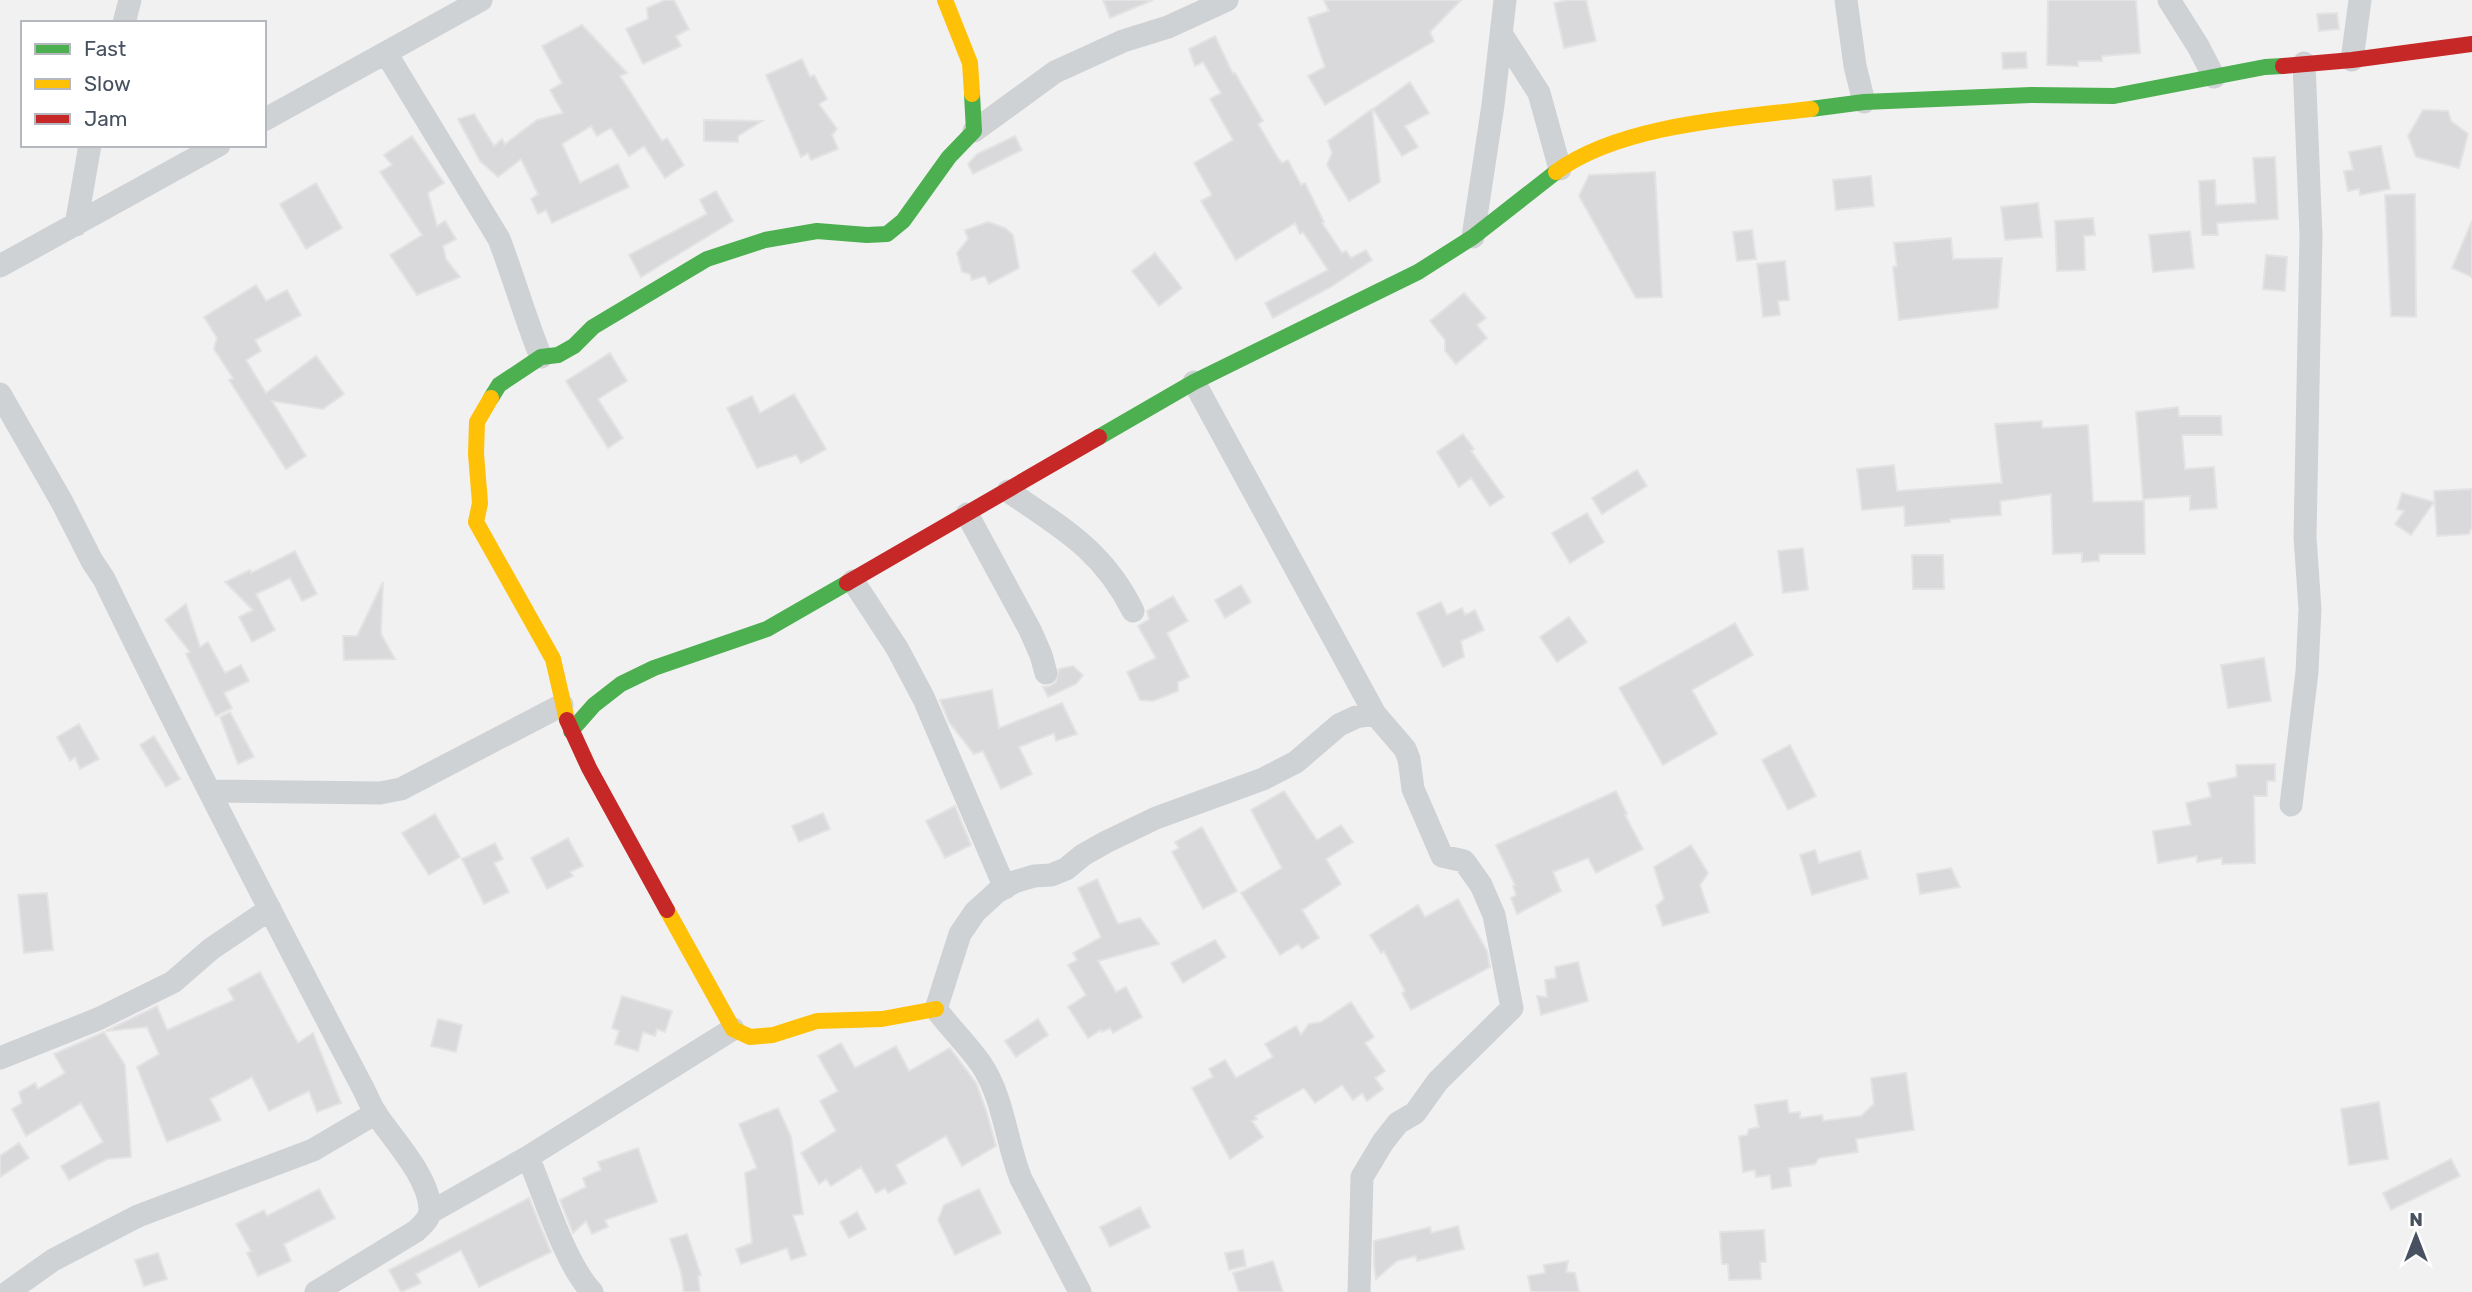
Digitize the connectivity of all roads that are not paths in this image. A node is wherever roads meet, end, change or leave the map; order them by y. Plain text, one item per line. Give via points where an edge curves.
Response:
1 (130, 0) edge
2 (481, 0) edge
3 (945, 0) edge
4 (1227, 0) edge
5 (1505, 0) edge
6 (1846, 0) edge
7 (2169, 0) edge
8 (2360, 0) edge
9 (125, 21) edge
10 (1502, 35) junction
11 (2472, 44) edge
12 (386, 52) junction
13 (2352, 60) junction
14 (2304, 63) junction
15 (2214, 77) junction
16 (1864, 103) junction
17 (266, 119) edge
18 (974, 131) junction
19 (90, 147) edge
20 (215, 147) edge
21 (1560, 169) junction
22 (76, 225) junction
23 (1473, 237) junction
24 (0, 266) edge
25 (541, 357) junction
26 (1194, 382) junction
27 (0, 394) edge
28 (1008, 491) junction
29 (967, 514) junction
30 (852, 581) junction
31 (1133, 611) dead end
32 (1046, 673) dead end
33 (562, 705) junction
34 (1375, 714) junction
35 (571, 731) junction
36 (211, 791) junction
37 (2291, 805) dead end
38 (1005, 888) junction
39 (270, 909) junction
40 (936, 1009) junction
41 (733, 1029) junction
42 (0, 1058) edge
43 (376, 1113) junction
44 (528, 1157) junction
45 (431, 1212) junction
46 (8, 1292) edge
47 (316, 1292) edge
48 (592, 1292) edge
49 (1080, 1292) edge
50 (1359, 1292) edge

1 - 9 street
2 - 12 street
3 - 18 street via 970,62
4 - 18 street via 1055,72
5 - 10 street
6 - 16 street
7 - 15 street
8 - 13 street
10 - 21 street via 1539,93
10 - 23 street
11 - 13 street
12 - 17 street
12 - 25 street via 499,239
13 - 14 street
14 - 15 street
14 - 37 street via 2311,236 2305,537 2310,609
15 - 16 street via 2114,96
16 - 21 street via 1660,131 1603,146
18 - 25 street via 949,157 903,221 887,234 817,231 765,240 707,259 593,327 574,346
19 - 22 street
20 - 22 street
21 - 23 street
22 - 24 street
23 - 26 street via 1418,272
25 - 33 street via 499,385 477,422 480,503 476,522 553,659
26 - 28 street
26 - 34 street
27 - 36 street via 104,579
28 - 29 street
28 - 31 street via 1106,566
29 - 30 street
29 - 32 street via 1030,630
30 - 35 street via 767,629 621,684
30 - 38 street via 897,648 924,699
33 - 35 street
33 - 36 street via 401,789 380,793
34 - 38 street via 1339,725 1296,762 1263,779 1156,818 1094,849 1066,869
34 - 50 street via 1405,749 1413,789 1441,856 1464,860 1481,885 1494,915 1512,1008 1438,1081 1415,1113 1398,1124 1362,1177
35 - 41 street
36 - 39 street
38 - 40 street via 975,912 960,934
39 - 42 street via 211,949 173,982 98,1019
39 - 43 street
40 - 41 street via 882,1019 817,1021 773,1035 750,1037
40 - 49 street via 982,1065 1005,1120 1021,1179
41 - 44 street
43 - 45 street via 420,1179
43 - 46 street via 313,1150 138,1216 53,1259
44 - 45 street
44 - 48 street via 567,1251
45 - 47 street via 416,1231

